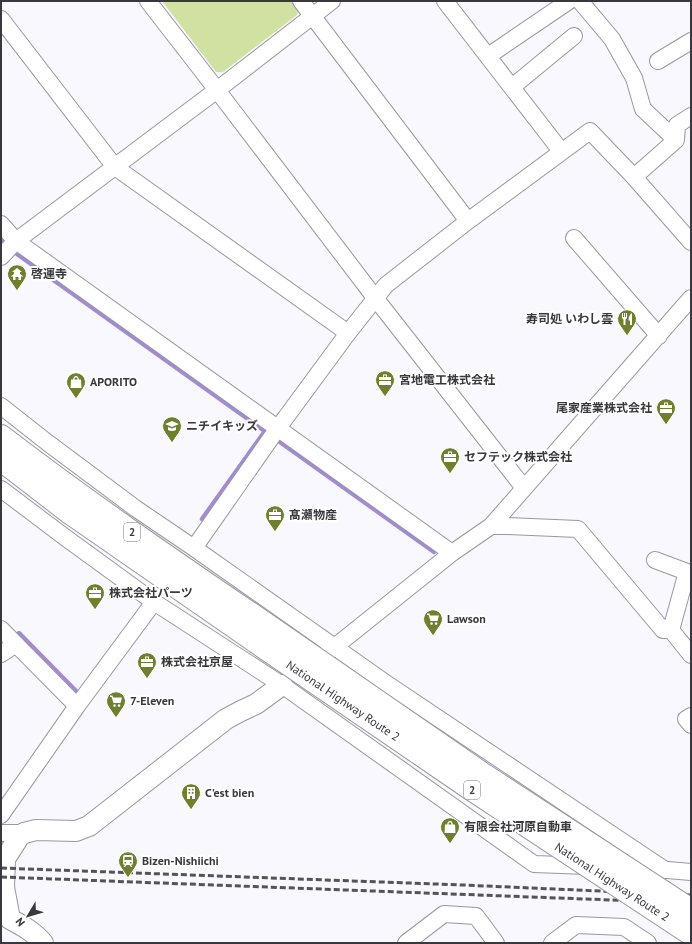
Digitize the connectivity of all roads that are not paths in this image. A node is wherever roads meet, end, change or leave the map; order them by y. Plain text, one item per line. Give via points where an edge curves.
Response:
1 (148, 1) edge
2 (301, 1) edge
3 (332, 1) edge
4 (445, 1) edge
5 (571, 1) edge
6 (313, 16) junction
7 (1, 19) edge
8 (574, 36) dead end
9 (691, 41) edge
10 (488, 56) junction
11 (658, 61) dead end
12 (512, 87) junction
13 (217, 90) junction
14 (691, 116) edge
15 (676, 140) junction
16 (561, 151) junction
17 (115, 167) junction
18 (634, 177) junction
19 (468, 221) junction
20 (1, 224) edge
21 (574, 238) dead end
22 (691, 242) edge
23 (10, 248) edge
24 (691, 298) edge
25 (376, 299) junction
26 (686, 315) edge
27 (348, 333) junction
28 (659, 336) junction
29 (1, 406) edge
30 (274, 434) junction
31 (1, 436) edge
32 (1, 460) edge
33 (1, 475) edge
34 (524, 488) junction
35 (1, 489) edge
36 (492, 526) junction
37 (194, 548) junction
38 (452, 553) junction
39 (656, 560) dead end
40 (153, 571) junction
41 (154, 602) junction
42 (671, 630) junction
43 (261, 633) junction
44 (10, 637) edge
45 (336, 648) junction
46 (1, 654) edge
47 (691, 655) edge
48 (282, 685) junction
49 (78, 706) junction
50 (691, 716) edge
51 (691, 725) edge
52 (1, 815) edge
53 (1, 833) edge
54 (24, 833) junction
55 (665, 870) junction
56 (691, 872) edge
57 (691, 910) edge
58 (6, 918) edge
59 (691, 934) edge
60 (43, 943) edge
61 (406, 943) edge
62 (496, 943) edge
63 (552, 943) edge
64 (648, 943) edge

1 - 13 street
2 - 6 street
3 - 6 street
4 - 10 street
5 - 10 street
5 - 15 street via 612,39 634,78 643,109
6 - 13 street
6 - 19 street
7 - 17 street
8 - 12 street
9 - 11 street
10 - 12 street
12 - 16 street
13 - 17 street
13 - 25 street
14 - 15 street via 677,126
15 - 18 street
16 - 18 street via 590,130
16 - 19 street
17 - 23 street
17 - 27 street
18 - 22 street
19 - 25 street via 386,285
20 - 23 street
21 - 28 street
23 - 30 street
24 - 26 street
25 - 27 street
25 - 34 street
26 - 28 street
27 - 30 street
28 - 34 street
29 - 37 street via 128,503
30 - 37 street
30 - 38 street
31 - 43 highway, National Highway Route 2 / 2 via 164,555
32 - 40 highway, National Highway Route 2 / 2
33 - 40 highway via 63,522
34 - 36 street
35 - 41 street
36 - 38 street
36 - 42 street via 578,529 663,630
37 - 45 street
38 - 45 street
39 - 42 street via 688,572
40 - 43 highway, National Highway Route 2 / 2
41 - 48 street
41 - 49 street
42 - 47 street
43 - 57 highway, National Highway Route 2 / 2, bridge
43 - 59 highway, National Highway Route 2 / 2, bridge via 470,789
44 - 46 street
44 - 49 street
45 - 48 street
45 - 55 street
48 - 54 street via 256,704 226,719 89,826 76,831 36,830
48 - 55 street via 534,864
49 - 52 street
50 - 51 street via 686,719
53 - 54 street
54 - 58 street via 5,860
55 - 56 street
58 - 60 street via 24,926
61 - 62 street via 444,914 476,916
63 - 64 street via 576,925 624,927

